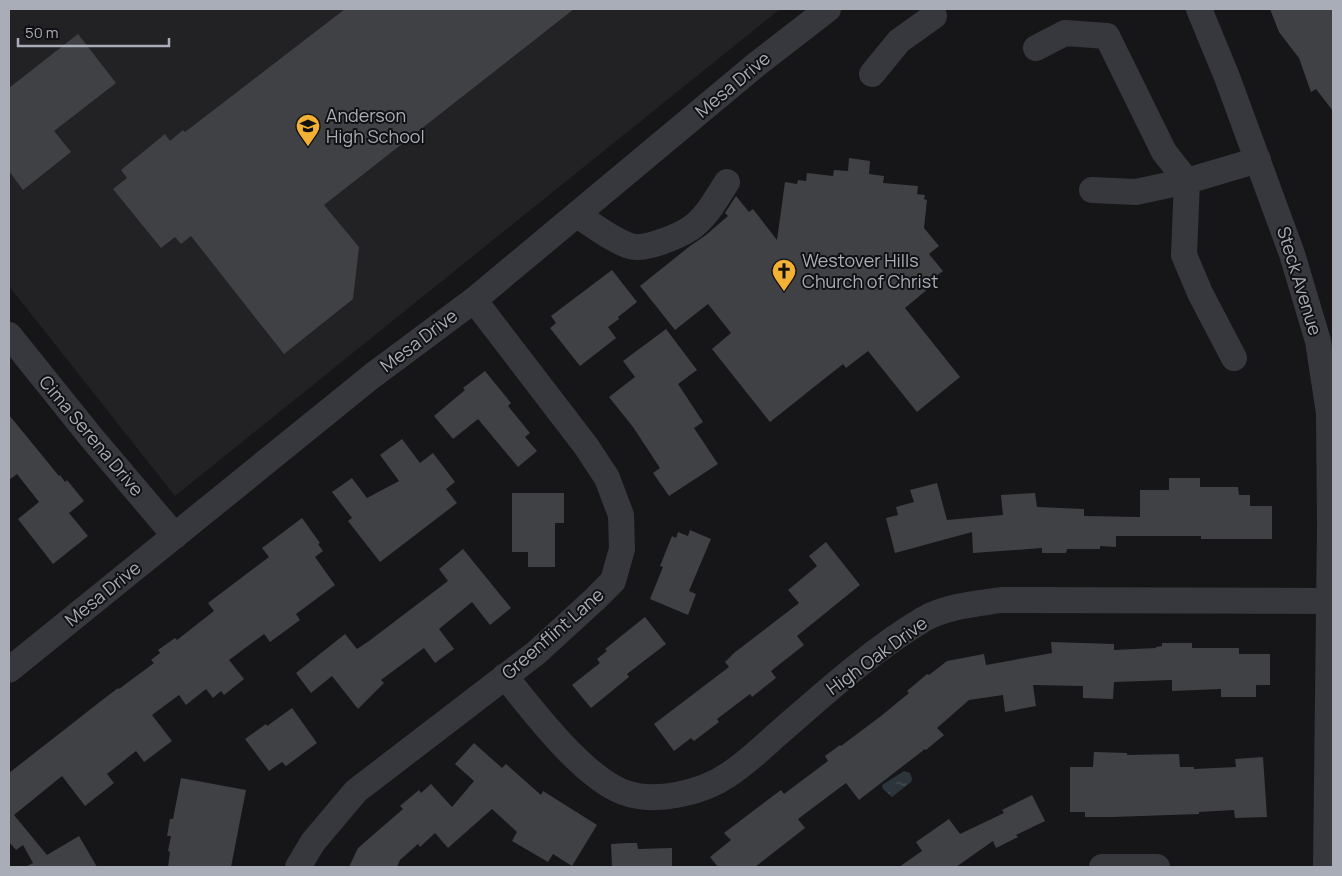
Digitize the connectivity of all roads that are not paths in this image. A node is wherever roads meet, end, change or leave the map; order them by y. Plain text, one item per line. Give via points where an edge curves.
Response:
1 (828, 9) edge
2 (1198, 9) edge
3 (934, 16) dead end
4 (1036, 48) dead end
5 (872, 74) dead end
6 (1258, 160) junction
7 (1187, 181) junction
8 (727, 182) dead end
9 (1092, 190) dead end
10 (577, 215) junction
11 (474, 300) junction
12 (9, 335) edge
13 (1234, 358) dead end
14 (1331, 413) edge
15 (1331, 457) edge
16 (175, 536) junction
17 (1328, 600) junction
18 (9, 670) edge
19 (505, 676) junction
20 (298, 867) edge
21 (1102, 867) edge
22 (1157, 867) edge
23 (1326, 867) edge

1 - 10 street, Mesa Drive via 757,64
2 - 6 street, Steck Avenue
3 - 5 street via 899,42
4 - 7 street via 1065,33 1107,36 1164,152
6 - 7 street
6 - 14 street, Steck Avenue via 1292,254 1318,341
7 - 9 street via 1136,192
7 - 13 street via 1184,255
8 - 10 street via 692,228 646,247 630,247
10 - 11 street, Mesa Drive
11 - 16 street, Mesa Drive via 372,376
11 - 19 street, Greenflint Lane via 591,454 607,478 621,515 622,550 613,581 563,629
12 - 16 street, Cima Serena Drive
14 - 15 street, Steck Avenue
15 - 17 street, Steck Avenue
16 - 18 street, Mesa Drive
17 - 19 street, High Oak Drive via 1001,600 960,606 925,618 889,643 846,675 728,775 693,792 648,797 624,792 602,781 541,722
17 - 23 street, Steck Avenue
19 - 20 street, Greenflint Lane via 356,791 313,842
21 - 22 street

